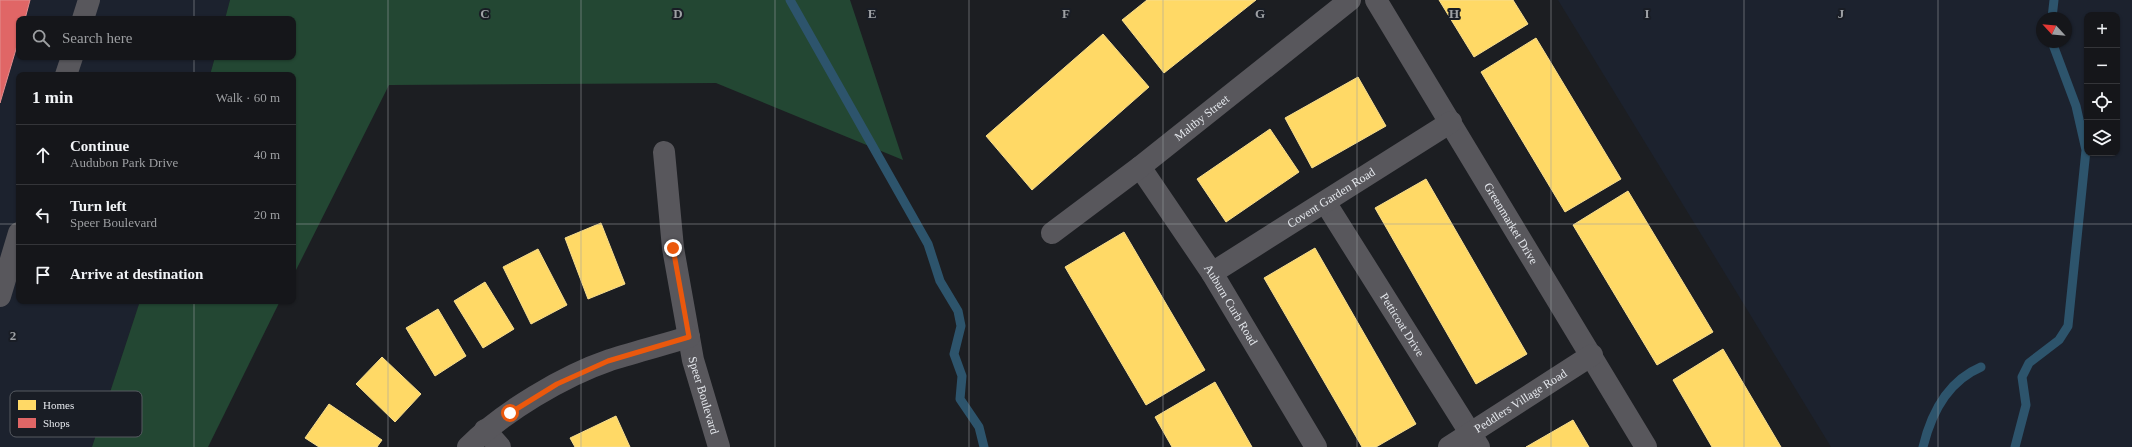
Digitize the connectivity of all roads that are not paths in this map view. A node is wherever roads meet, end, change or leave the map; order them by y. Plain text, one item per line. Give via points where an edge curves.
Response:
1 (89, 0) edge
2 (1350, 0) edge
3 (1376, 0) edge
4 (84, 16) edge
5 (71, 60) edge
6 (67, 72) edge
7 (1451, 122) junction
8 (664, 152) dead end
9 (1140, 167) junction
10 (1325, 202) junction
11 (1052, 234) dead end
12 (16, 243) edge
13 (1212, 273) junction
14 (0, 296) edge
15 (689, 337) junction
16 (1592, 355) junction
17 (485, 430) junction
18 (1475, 440) edge
19 (468, 447) edge
20 (500, 447) edge
21 (719, 447) edge
22 (1316, 447) edge
23 (1449, 447) edge
24 (1646, 447) edge

1 - 4 street
2 - 9 street, Maltby Street
3 - 7 street, Greenmarket Drive
5 - 6 street
7 - 10 street, Covent Garden Road
7 - 16 street, Greenmarket Drive
8 - 15 street, Speer Boulevard via 673,248
9 - 11 street, Maltby Street
9 - 13 street, Auburn Curb Road
10 - 13 street, Covent Garden Road
10 - 18 street, Petticoat Drive
12 - 14 street
13 - 22 street, Auburn Curb Road
15 - 17 street via 608,361 557,384
15 - 21 street, Speer Boulevard via 693,360
16 - 18 street, Peddlers Village Road
16 - 24 street, Greenmarket Drive
17 - 19 street
17 - 20 street
18 - 23 street, Peddlers Village Road

